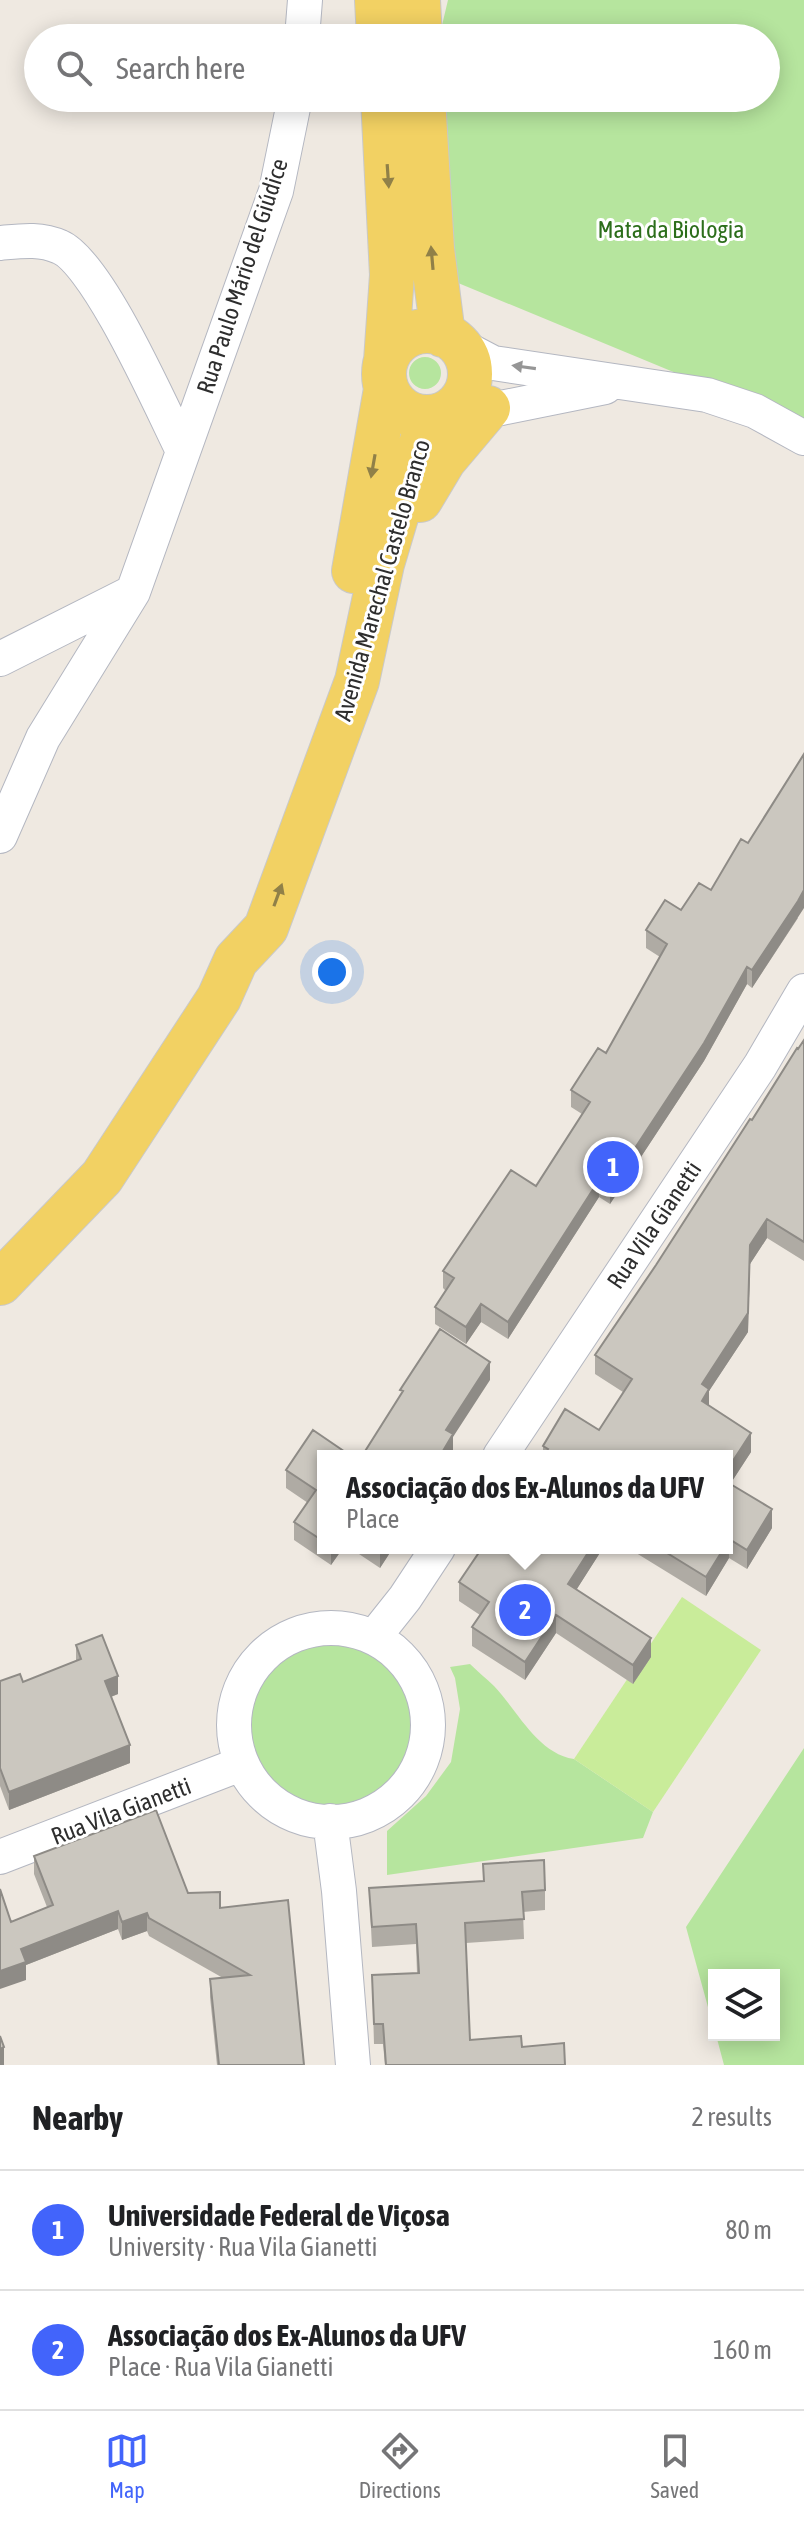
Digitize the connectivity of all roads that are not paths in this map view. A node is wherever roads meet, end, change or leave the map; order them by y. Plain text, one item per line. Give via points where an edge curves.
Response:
1 (377, 0) edge
2 (418, 0) edge
3 (378, 24) edge
4 (419, 24) edge
5 (292, 112) edge
6 (384, 112) edge
7 (424, 112) edge
8 (0, 243) edge
9 (449, 339) junction
10 (386, 375) junction
11 (629, 382) junction
12 (458, 410) junction
13 (804, 438) edge
14 (183, 451) junction
15 (382, 564) junction
16 (133, 592) junction
17 (0, 659) edge
18 (0, 836) edge
19 (236, 960) junction
20 (804, 991) edge
21 (0, 1283) edge
22 (504, 1450) edge
23 (434, 1554) edge
24 (374, 1637) junction
25 (241, 1764) junction
26 (330, 1821) junction
27 (0, 1857) edge
28 (353, 2065) edge

1 - 3 main road
2 - 4 main road
5 - 14 street, Rua Paulo Mário del Giúdice via 276,191
6 -> 10 main road, Avenida Marechal Castelo Branco via 392,275
9 -> 7 main road via 433,261
8 - 14 street, Rua Paulo Mário del Giúdice via 33,239 63,248 90,274
9 - 10 main road via 430,332 403,339 393,348
11 -> 9 street via 493,363
9 - 12 main road via 469,366
10 - 12 main road via 393,401 403,410 416,416
10 -> 19 main road, Avenida Marechal Castelo Branco via 359,547 332,666 241,907
11 - 12 street via 521,405
11 - 13 street via 707,395 755,411
12 - 15 main road via 444,460
12 - 15 main road, Avenida Marechal Castelo Branco via 404,490
14 - 16 street, Rua Paulo Mário del Giúdice
19 -> 15 main road, Avenida Marechal Castelo Branco via 266,928 357,681
16 - 17 street
16 - 18 street, Rua Paulo Mário del Giúdice via 43,738
19 - 21 main road, Avenida Marechal Castelo Branco via 219,998 102,1177
20 - 22 street, Rua Vila Gianetti via 760,1066
23 - 24 street
24 - 25 street via 345,1628 315,1628 287,1637 263,1654 245,1678 235,1706 233,1736
24 - 26 street via 399,1654 418,1679 427,1709 427,1740 417,1770 398,1795 372,1812
25 - 26 street via 272,1803 293,1815
25 - 27 street, Rua Vila Gianetti
26 - 28 street

